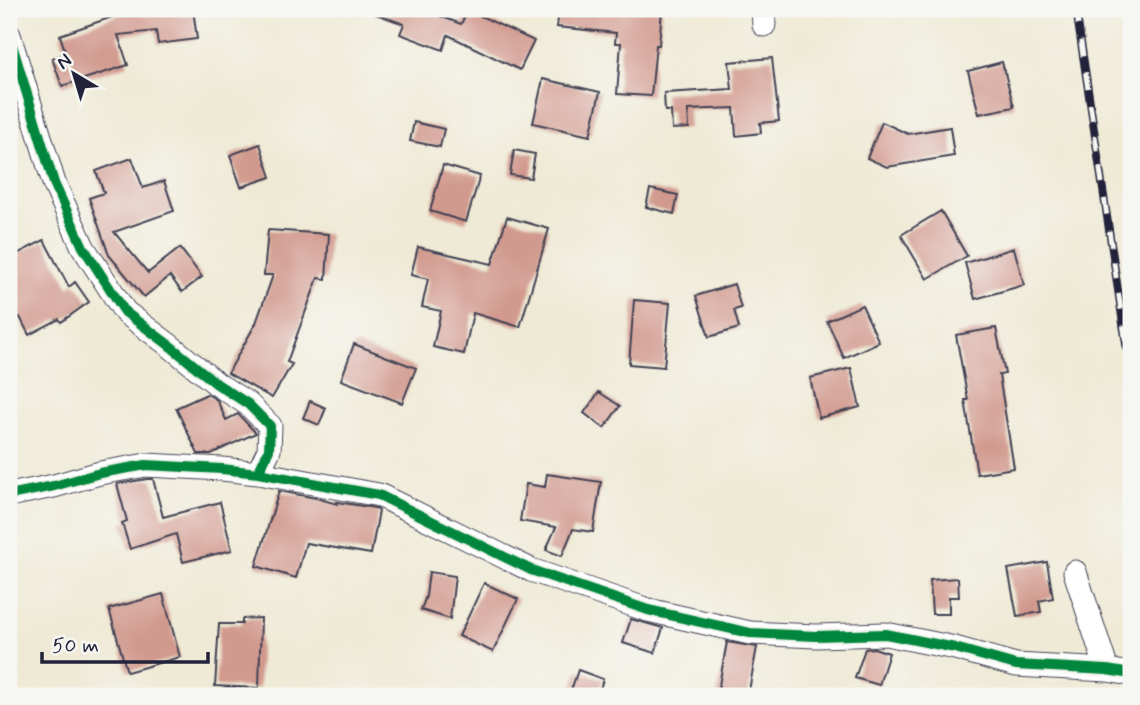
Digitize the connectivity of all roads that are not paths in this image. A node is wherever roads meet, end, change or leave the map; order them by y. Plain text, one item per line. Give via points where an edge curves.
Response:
1 (9, 35) edge
2 (258, 473) junction
3 (9, 495) edge
4 (1075, 572) dead end
5 (1107, 670) junction
6 (1131, 674) edge

1 - 2 street via 54,183 83,247 125,312 248,404 270,426 269,450
2 - 3 street via 146,465
2 - 5 street via 379,495 531,570 648,610 750,634 886,634 1016,665
4 - 5 street
5 - 6 street

